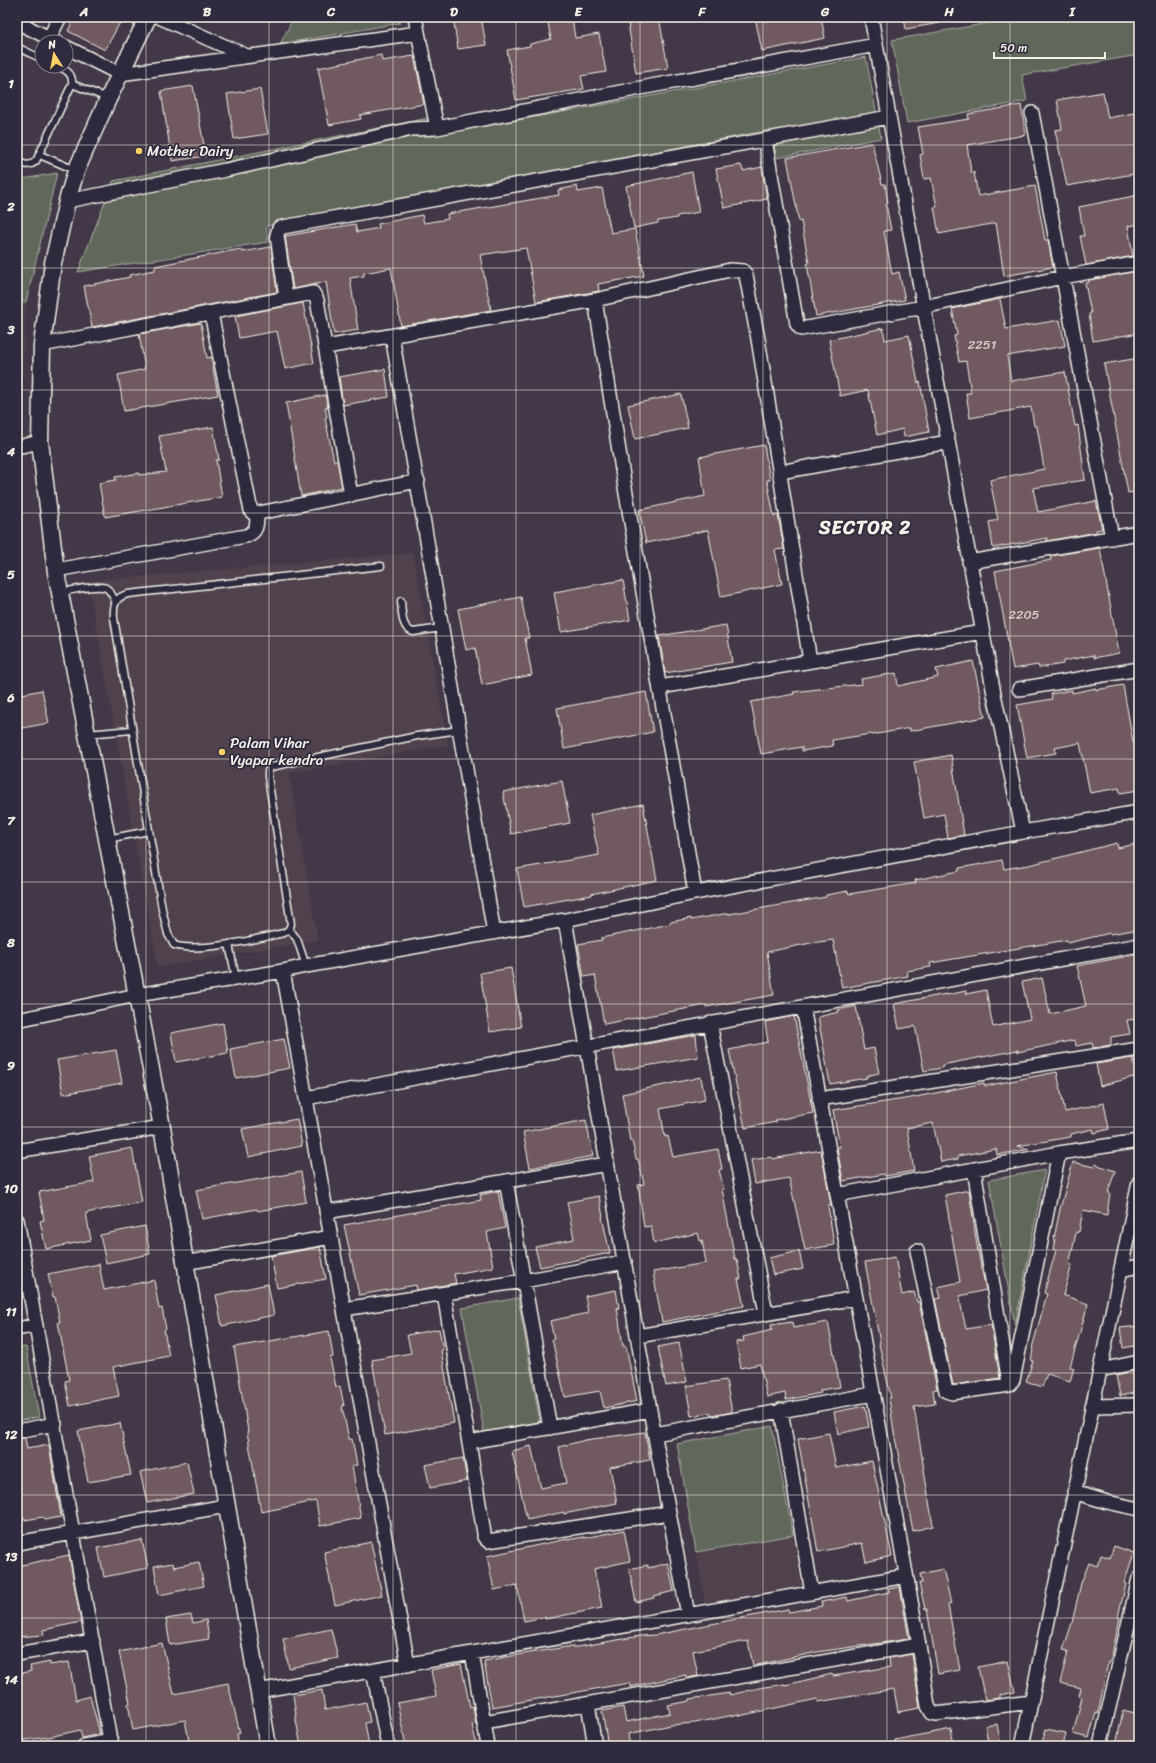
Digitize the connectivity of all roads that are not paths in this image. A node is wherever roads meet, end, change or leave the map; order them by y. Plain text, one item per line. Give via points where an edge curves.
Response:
1 (60, 17) edge
2 (148, 17) edge
3 (159, 17) edge
4 (415, 17) edge
5 (871, 17) edge
6 (17, 22) edge
7 (418, 33) junction
8 (41, 34) edge
9 (55, 34) edge
10 (876, 45) junction
11 (17, 47) edge
12 (74, 51) edge
13 (34, 55) edge
14 (248, 57) junction
15 (71, 74) edge
16 (120, 74) junction
17 (72, 84) junction
18 (108, 99) junction
19 (1032, 113) dead end
20 (889, 117) junction
21 (437, 128) junction
22 (765, 140) junction
23 (40, 156) junction
24 (17, 161) edge
25 (76, 171) junction
26 (67, 201) junction
27 (1139, 263) edge
28 (1063, 277) junction
29 (286, 298) junction
30 (595, 300) junction
31 (923, 307) junction
32 (211, 313) junction
33 (392, 336) junction
34 (42, 345) junction
35 (326, 347) junction
36 (40, 442) junction
37 (948, 442) junction
38 (17, 447) edge
39 (780, 472) junction
40 (418, 482) junction
41 (351, 495) junction
42 (256, 514) junction
43 (1139, 533) edge
44 (1112, 538) junction
45 (969, 562) junction
46 (381, 566) dead end
47 (56, 570) junction
48 (60, 592) junction
49 (401, 601) dead end
50 (115, 602) junction
51 (442, 628) junction
52 (982, 632) junction
53 (810, 661) junction
54 (1139, 669) edge
55 (660, 687) junction
56 (1019, 689) dead end
57 (132, 730) junction
58 (459, 730) junction
59 (87, 734) junction
60 (1139, 812) edge
61 (149, 831) junction
62 (1023, 832) junction
63 (107, 839) junction
64 (695, 893) junction
65 (565, 920) junction
66 (289, 929) junction
67 (494, 933) junction
68 (229, 944) junction
69 (1139, 946) edge
70 (306, 966) junction
71 (283, 971) junction
72 (236, 979) junction
73 (137, 995) junction
74 (802, 1007) junction
75 (17, 1020) edge
76 (710, 1023) junction
77 (587, 1046) junction
78 (1139, 1049) edge
79 (306, 1098) junction
80 (820, 1100) junction
81 (162, 1128) junction
82 (1139, 1141) edge
83 (17, 1151) edge
84 (1059, 1153) junction
85 (607, 1164) junction
86 (974, 1169) junction
87 (506, 1181) junction
88 (1139, 1182) edge
89 (837, 1195) junction
90 (326, 1212) junction
91 (17, 1220) edge
92 (330, 1236) junction
93 (917, 1251) dead end
94 (625, 1262) junction
95 (184, 1263) junction
96 (1139, 1266) edge
97 (1121, 1270) junction
98 (523, 1281) junction
99 (444, 1294) junction
100 (856, 1298) junction
101 (344, 1309) junction
102 (766, 1313) junction
103 (36, 1325) junction
104 (17, 1329) edge
105 (638, 1336) junction
106 (1139, 1362) edge
107 (1100, 1370) junction
108 (1009, 1385) junction
109 (873, 1394) junction
110 (1092, 1406) junction
111 (1139, 1406) edge
112 (650, 1410) junction
113 (781, 1410) junction
114 (55, 1424) junction
115 (550, 1428) junction
116 (17, 1431) edge
117 (655, 1434) junction
118 (469, 1442) junction
119 (1074, 1492) junction
120 (226, 1506) junction
121 (1139, 1509) edge
122 (669, 1513) junction
123 (74, 1532) junction
124 (17, 1543) edge
125 (906, 1576) junction
126 (1139, 1578) edge
127 (812, 1593) junction
128 (688, 1615) junction
129 (93, 1641) junction
130 (919, 1645) junction
131 (472, 1653) junction
132 (17, 1654) edge
133 (408, 1665) junction
134 (373, 1671) junction
135 (258, 1691) junction
136 (1031, 1702) junction
137 (588, 1704) junction
138 (484, 1722) junction
139 (111, 1744) edge
140 (84, 1746) edge
141 (268, 1746) edge
142 (388, 1746) edge
143 (488, 1746) edge
144 (595, 1746) edge
145 (1022, 1746) edge
146 (1100, 1746) edge

1 - 9 street
2 - 16 street
3 - 14 street
4 - 7 street
5 - 10 street
6 - 8 street
7 - 14 street
7 - 21 street
10 - 20 street
10 - 21 street
11 - 13 lane
12 - 16 street
14 - 16 street
15 - 17 lane
16 - 18 street
17 - 18 lane
17 - 23 lane
18 - 25 street
19 - 28 street
20 - 22 street
20 - 31 street
21 - 26 street via 412,129 226,170
22 - 29 street via 279,228 277,235
22 - 31 street via 799,328 805,330
23 - 24 lane via 32,165
23 - 25 lane
25 - 26 street
26 - 34 street via 53,263
27 - 28 street
28 - 31 street
28 - 44 street
29 - 32 street
29 - 35 street via 313,293
30 - 33 street
30 - 39 street via 730,270 743,271 746,275 758,339
30 - 55 street
31 - 37 street
32 - 34 street
32 - 42 street via 251,511
33 - 35 street
33 - 40 street
34 - 36 street
35 - 41 street
36 - 38 street
36 - 47 street
37 - 39 street
37 - 45 street
39 - 53 street
40 - 41 street
40 - 51 street
41 - 42 street
42 - 47 street via 257,526 246,536
43 - 44 street
44 - 45 street
45 - 52 street
46 - 50 lane via 128,594 120,596
47 - 48 street
48 - 50 lane via 105,588 111,592
48 - 59 street
49 - 51 lane via 404,626 409,631
50 - 57 lane via 114,618
51 - 58 street
52 - 53 street
52 - 62 street
53 - 55 street
54 - 56 street
55 - 64 street
57 - 59 lane
57 - 61 lane
58 - 66 lane via 417,736 271,767 268,771 291,924
58 - 67 street
59 - 63 street
60 - 62 street
61 - 63 lane
61 - 68 lane via 162,909 168,934 174,945 183,948
62 - 64 street
63 - 73 street
64 - 65 street
65 - 67 street
65 - 77 street
66 - 68 lane via 284,933
66 - 70 lane via 297,939
67 - 70 street
68 - 72 lane
69 - 74 street
70 - 71 street
71 - 72 street
71 - 79 street
72 - 73 street
73 - 75 street
73 - 81 street
74 - 76 street
74 - 80 street
76 - 77 street
76 - 102 street
77 - 79 street
77 - 85 street
78 - 80 street
79 - 90 street
80 - 89 street
81 - 83 street
81 - 95 street
82 - 84 street
84 - 86 street
84 - 108 street via 1013,1380
85 - 87 street
85 - 94 street
86 - 89 street
86 - 108 street
87 - 90 street
87 - 98 street
88 - 97 street
89 - 100 street
90 - 92 street
91 - 103 street
92 - 95 street
92 - 101 street
93 - 108 street via 946,1391 952,1393
94 - 98 street
94 - 105 street
95 - 120 street
96 - 97 street
97 - 107 street
98 - 99 street
98 - 115 street
99 - 101 street
99 - 118 street
100 - 102 street
100 - 109 street
101 - 133 street
102 - 105 street
103 - 104 street
103 - 114 street
105 - 112 street
106 - 107 street
107 - 110 street
109 - 113 street
109 - 125 street
110 - 111 street
110 - 119 street
112 - 115 street
112 - 117 street
113 - 117 street
113 - 127 street
114 - 116 street
114 - 123 street
115 - 118 street
117 - 122 street
118 - 122 street via 484,1537 488,1541
119 - 121 street
119 - 136 street
120 - 123 street
120 - 135 street
122 - 128 street
123 - 124 street
123 - 129 street
125 - 127 street
125 - 130 street
126 - 146 street
127 - 128 street
128 - 131 street
129 - 132 street
129 - 139 street
130 - 136 street via 928,1706 932,1713
130 - 137 street
131 - 133 street
131 - 138 street
133 - 134 street
134 - 135 street
134 - 142 street
135 - 141 street
136 - 145 street
137 - 138 street
137 - 144 street
138 - 143 street
139 - 140 street

